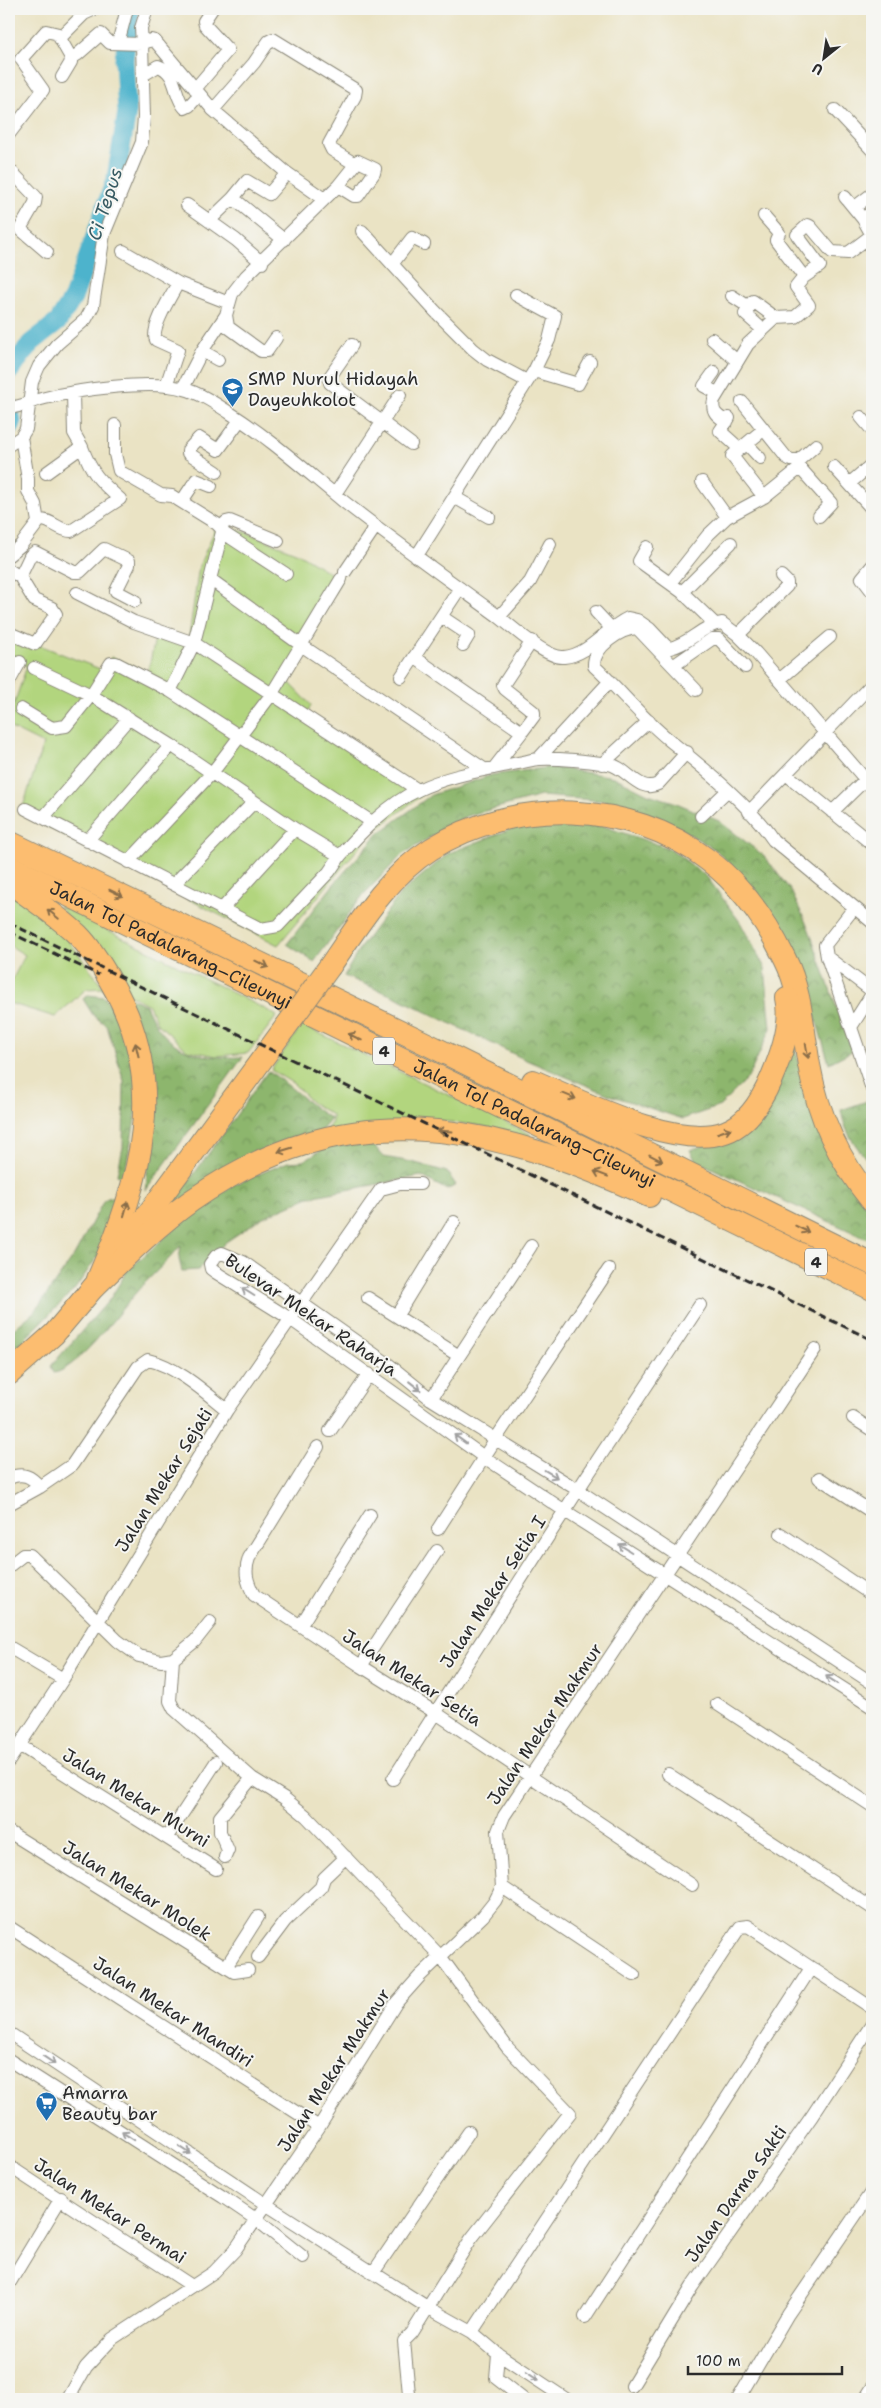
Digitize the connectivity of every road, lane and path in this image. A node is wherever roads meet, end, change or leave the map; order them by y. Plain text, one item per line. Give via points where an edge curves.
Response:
1 (95, 9) edge
2 (127, 9) edge
3 (147, 9) edge
4 (212, 9) edge
5 (58, 35) junction
6 (120, 43) junction
7 (141, 44) junction
8 (77, 55) dead end
9 (143, 75) junction
10 (62, 77) dead end
11 (197, 92) junction
12 (213, 110) junction
13 (835, 110) dead end
14 (9, 134) edge
15 (872, 150) edge
16 (362, 164) junction
17 (9, 169) edge
18 (287, 173) junction
19 (343, 189) junction
20 (872, 194) edge
21 (845, 197) dead end
22 (233, 198) junction
23 (324, 198) junction
24 (187, 205) dead end
25 (855, 207) junction
26 (764, 216) dead end
27 (868, 216) edge
28 (209, 221) junction
29 (362, 231) dead end
30 (284, 240) junction
31 (424, 244) dead end
32 (123, 251) dead end
33 (47, 252) dead end
34 (262, 263) junction
35 (393, 263) junction
36 (804, 277) junction
37 (178, 283) junction
38 (516, 295) dead end
39 (732, 296) dead end
40 (749, 307) junction
41 (776, 318) junction
42 (229, 319) junction
43 (762, 329) junction
44 (276, 338) dead end
45 (712, 339) dead end
46 (352, 345) dead end
47 (202, 351) junction
48 (218, 360) dead end
49 (737, 361) junction
50 (590, 362) dead end
51 (714, 372) dead end
52 (530, 376) junction
53 (166, 386) junction
54 (183, 388) junction
55 (73, 393) junction
56 (718, 393) junction
57 (400, 395) dead end
58 (742, 402) dead end
59 (26, 405) junction
60 (9, 408) edge
61 (861, 417) dead end
62 (240, 420) junction
63 (381, 423) junction
64 (115, 425) dead end
65 (763, 430) junction
66 (872, 430) edge
67 (21, 437) junction
68 (412, 444) dead end
69 (9, 445) edge
70 (816, 446) dead end
71 (82, 447) junction
72 (743, 447) junction
73 (760, 458) dead end
74 (872, 464) edge
75 (834, 466) dead end
76 (217, 472) dead end
77 (46, 473) dead end
78 (702, 482) dead end
79 (850, 483) junction
80 (211, 486) dead end
81 (335, 494) junction
82 (454, 497) junction
83 (764, 497) junction
84 (182, 501) junction
85 (872, 509) edge
86 (819, 516) dead end
87 (489, 517) dead end
88 (727, 517) junction
89 (38, 522) junction
90 (376, 526) junction
91 (222, 530) junction
92 (278, 541) dead end
93 (732, 543) dead end
94 (550, 544) dead end
95 (647, 547) dead end
96 (9, 556) edge
97 (416, 557) junction
98 (872, 566) edge
99 (9, 570) edge
100 (286, 574) dead end
101 (781, 576) dead end
102 (20, 577) junction
103 (210, 579) junction
104 (670, 583) junction
105 (460, 588) junction
106 (872, 591) edge
107 (682, 592) junction
108 (77, 593) dead end
109 (135, 601) dead end
110 (596, 612) dead end
111 (442, 617) junction
112 (499, 617) junction
113 (715, 624) junction
114 (611, 628) junction
115 (9, 633) edge
116 (738, 635) junction
117 (830, 637) dead end
118 (532, 641) junction
119 (194, 644) junction
120 (301, 645) junction
121 (463, 645) dead end
122 (414, 657) junction
123 (20, 662) dead end
124 (673, 666) junction
125 (745, 667) dead end
126 (34, 668) dead end
127 (401, 677) dead end
128 (779, 680) junction
129 (610, 681) junction
130 (9, 682) edge
131 (872, 684) edge
132 (696, 690) dead end
133 (170, 691) junction
134 (91, 695) junction
135 (271, 695) junction
136 (21, 709) dead end
137 (129, 718) junction
138 (649, 721) junction
139 (522, 732) junction
140 (825, 735) junction
141 (241, 736) junction
142 (171, 745) junction
143 (687, 752) junction
144 (538, 759) junction
145 (602, 764) junction
146 (489, 768) junction
147 (212, 773) junction
148 (786, 774) junction
149 (870, 779) edge
150 (418, 790) junction
151 (727, 790) junction
152 (254, 802) junction
153 (26, 809) dead end
154 (749, 812) junction
155 (832, 812) junction
156 (701, 816) dead end
157 (43, 818) junction
158 (372, 822) junction
159 (296, 829) junction
160 (87, 841) junction
161 (9, 842) edge
162 (872, 844) edge
163 (340, 856) junction
164 (128, 862) junction
165 (9, 866) edge
166 (9, 882) edge
167 (174, 884) junction
168 (854, 908) junction
169 (221, 910) junction
170 (872, 922) edge
171 (773, 938) junction
172 (827, 957) junction
173 (872, 993) edge
174 (851, 1028) junction
175 (425, 1042) junction
176 (872, 1085) edge
177 (420, 1184) dead end
178 (872, 1201) edge
179 (454, 1222) dead end
180 (760, 1235) junction
181 (531, 1246) dead end
182 (872, 1264) edge
183 (609, 1269) dead end
184 (94, 1287) junction
185 (872, 1289) edge
186 (368, 1298) dead end
187 (303, 1300) junction
188 (700, 1305) dead end
189 (397, 1315) junction
190 (289, 1318) junction
191 (815, 1349) dead end
192 (459, 1356) junction
193 (9, 1374) edge
194 (369, 1374) junction
195 (432, 1399) junction
196 (227, 1410) junction
197 (853, 1418) dead end
198 (872, 1430) edge
199 (330, 1431) dead end
200 (495, 1440) junction
201 (318, 1447) dead end
202 (484, 1457) junction
203 (9, 1478) edge
204 (819, 1478) dead end
205 (40, 1487) junction
206 (578, 1490) junction
207 (9, 1504) edge
208 (565, 1511) junction
209 (872, 1512) edge
210 (370, 1515) dead end
211 (438, 1529) dead end
212 (781, 1534) dead end
213 (437, 1550) dead end
214 (678, 1556) junction
215 (9, 1566) edge
216 (666, 1574) junction
217 (872, 1595) edge
218 (99, 1620) junction
219 (210, 1622) dead end
220 (782, 1624) junction
221 (300, 1625) junction
222 (771, 1640) junction
223 (9, 1647) edge
224 (173, 1659) junction
225 (361, 1666) junction
226 (63, 1679) junction
227 (872, 1683) edge
228 (717, 1704) dead end
229 (872, 1707) edge
230 (436, 1713) junction
231 (19, 1746) junction
232 (9, 1761) edge
233 (216, 1762) dead end
234 (668, 1774) dead end
235 (252, 1778) junction
236 (530, 1778) junction
237 (393, 1779) dead end
238 (872, 1806) edge
239 (9, 1832) edge
240 (167, 1837) junction
241 (225, 1857) dead end
242 (346, 1857) junction
243 (216, 1869) dead end
244 (692, 1885) dead end
245 (502, 1887) junction
246 (872, 1908) edge
247 (258, 1917) dead end
248 (9, 1927) edge
249 (440, 1956) junction
250 (258, 1957) dead end
251 (226, 1967) junction
252 (812, 1968) junction
253 (248, 1970) dead end
254 (634, 1975) dead end
255 (871, 2004) edge
256 (872, 2024) edge
257 (9, 2033) edge
258 (9, 2060) edge
259 (318, 2127) junction
260 (469, 2132) dead end
261 (9, 2166) edge
262 (872, 2191) edge
263 (61, 2198) junction
264 (267, 2205) junction
265 (257, 2220) junction
266 (303, 2256) dead end
267 (373, 2273) junction
268 (9, 2284) edge
269 (192, 2286) junction
270 (427, 2307) junction
271 (584, 2318) dead end
272 (472, 2332) junction
273 (498, 2354) junction
274 (632, 2386) dead end
275 (872, 2388) edge
276 (68, 2399) edge
277 (412, 2399) edge
278 (523, 2399) edge
279 (566, 2399) edge
280 (738, 2399) edge
281 (865, 2399) edge

1 - 5 street via 84,14 66,33
2 - 6 street
3 - 7 street
4 - 11 street via 204,21 205,25 228,50
5 - 10 street via 71,62
5 - 14 street via 46,31 21,59 43,90
6 - 7 street
6 - 8 street via 108,42 101,34
7 - 9 street
7 - 11 street via 155,41
9 - 11 street via 158,66 165,70 171,76 185,108
9 - 59 street via 142,142 104,234 93,306 86,319 57,344 39,366
11 - 12 street
12 - 16 street via 273,39 356,90 329,144 332,150
12 - 18 street
13 - 15 street
16 - 19 street
16 - 19 street via 375,172 360,195 356,197
17 - 33 street via 36,197 36,203 20,229
18 - 22 street via 268,195 247,181
18 - 23 street
19 - 23 street
20 - 25 street
21 - 25 street
22 - 28 street
22 - 30 street
23 - 30 street
24 - 28 street
25 - 27 street
26 - 36 street via 780,233 776,240
27 - 36 street via 872,235 851,252 832,252 808,225 799,232 797,235 820,266
28 - 34 street
29 - 35 street
30 - 34 street
31 - 35 street via 412,238
32 - 37 street
34 - 42 street via 232,294
35 - 52 street via 473,349 487,360
36 - 41 street via 796,287 809,303 808,307 795,317
37 - 42 street
37 - 53 street via 160,316 154,335 156,340 178,350
38 - 52 street via 555,316 546,347
39 - 40 street
40 - 41 street via 754,301
40 - 43 street via 745,314
41 - 43 street
42 - 44 street via 264,352
42 - 47 street
43 - 49 street
45 - 49 street
46 - 63 street via 329,381
47 - 48 street
47 - 54 street
49 - 56 street
50 - 52 street via 578,384
51 - 56 street via 704,386
52 - 82 street
53 - 54 street
53 - 55 street via 100,388
54 - 62 street
55 - 59 street via 43,398
55 - 71 street via 74,433
56 - 72 street via 712,409 718,417 728,420 720,431
57 - 63 street
58 - 65 street
59 - 60 street
59 - 67 street via 26,429
61 - 66 street
62 - 76 street via 218,450 199,438 188,450
62 - 81 street via 262,433
63 - 68 street
63 - 81 street
64 - 84 street via 115,454 119,471 161,495 171,495
65 - 70 street via 791,460 799,460
65 - 72 street
67 - 69 street
67 - 89 street via 28,491 35,504
71 - 77 street
71 - 89 street via 90,470 105,488 120,499 71,531 43,519
72 - 73 street
72 - 83 street via 732,456
74 - 79 street
75 - 79 street
78 - 88 street
79 - 85 street
80 - 84 street via 196,480
81 - 90 street
82 - 87 street
82 - 97 street
83 - 86 street via 800,468 831,503
83 - 88 street
84 - 91 street
88 - 104 street via 708,535
89 - 96 street
90 - 97 street
90 - 120 street
91 - 92 street via 230,520
91 - 100 street
91 - 103 street
93 - 107 street
94 - 112 street via 530,582
95 - 104 street via 639,561
97 - 105 street
98 - 106 street via 862,578
99 - 102 street
101 - 116 street via 787,586
102 - 109 street via 32,553 41,554 77,572 104,548 129,560 116,591
102 - 115 street via 34,600 56,614 34,644
103 - 119 street
103 - 120 street
104 - 107 street
105 - 111 street
105 - 112 street
107 - 113 street
108 - 119 street via 134,622
110 - 114 street
111 - 121 street via 469,635
111 - 122 street
112 - 118 street
113 - 114 street via 692,640 670,648 641,622 624,614
113 - 116 street via 722,623
114 - 118 street via 574,655 562,658
116 - 128 street
117 - 128 street
118 - 139 street via 503,685 534,712
119 - 133 street
119 - 135 street
120 - 135 street
120 - 146 street
122 - 127 street
122 - 139 street
123 - 130 street
124 - 125 street via 712,639 719,639
124 - 129 street via 644,633 637,628 627,628 598,650 594,661 594,666
124 - 132 street
126 - 134 street
128 - 140 street
129 - 138 street
129 - 144 street
131 - 140 street
133 - 134 street via 114,662
133 - 141 street
134 - 136 street via 61,728 52,728
134 - 137 street
135 - 141 street
135 - 150 street
137 - 142 street
137 - 157 street
138 - 143 street
138 - 145 street
139 - 146 street
140 - 148 street
140 - 149 street
141 - 147 street
141 - 158 street
142 - 147 street
142 - 160 street
143 - 145 street via 652,788 610,764
143 - 151 street
144 - 145 street
144 - 146 street
146 - 150 street
147 - 152 street
147 - 164 street
148 - 154 street
148 - 155 street
149 - 155 street
150 - 158 street
151 - 154 street
151 - 156 street
152 - 159 street
152 - 167 street
153 - 157 street
154 - 168 street via 773,840
155 - 162 street
157 - 160 street
158 - 163 street
159 - 163 street
159 - 169 street
160 - 164 street
161 -> 175 highway, Jalan Tol Padalarang–Cileunyi / 4
163 - 169 street via 278,926 261,930
164 - 167 street
180 -> 165 highway, Jalan Tol Padalarang–Cileunyi / 4
184 -> 166 highway via 122,1222 140,1159 145,1096 139,1051 120,998 79,936
167 - 169 street
168 - 170 street
168 - 172 street via 824,945
175 -> 171 highway via 669,1133 686,1136 725,1132 744,1121 762,1098 774,1072 787,1027 788,1002
171 -> 178 highway via 786,961 797,997 822,1116 852,1177
171 - 184 highway, bridge via 738,888 709,860 685,843 650,826 609,816 532,814 496,820 431,849 405,869 375,902
172 - 173 street
172 - 174 street
173 - 174 street
174 - 176 street
175 -> 182 highway, Jalan Tol Padalarang–Cileunyi / 4
177 - 187 street, Jalan Mekar Sejati via 400,1184 381,1189
179 - 189 street
180 -> 184 highway via 659,1201 606,1176 522,1146 460,1132 380,1130 350,1133 280,1151 230,1176 150,1234
180 - 185 highway, Jalan Tol Padalarang–Cileunyi / 4
181 - 192 street
183 - 200 street
184 - 193 highway via 54,1334
186 - 189 street
187 - 190 street, Jalan Mekar Sejati
190 -> 187 street, Bulevar Mekar Raharja via 215,1272 210,1264 222,1253 234,1257
187 -> 195 street, Bulevar Mekar Raharja
188 - 206 street, Jalan Mekar Setia I
189 - 192 street
190 - 194 street, Bulevar Mekar Raharja
190 - 196 street, Jalan Mekar Sejati
191 - 214 street, Jalan Mekar Makmur
192 - 195 street
194 - 199 street
202 -> 194 street, Bulevar Mekar Raharja
195 - 200 street, Bulevar Mekar Raharja
196 - 205 street via 182,1377 148,1360 138,1367 72,1465
196 - 218 street, Jalan Mekar Sejati
197 - 198 street
200 - 202 street
200 -> 206 street, Bulevar Mekar Raharja
201 - 221 street, Jalan Mekar Setia via 246,1568 246,1577 254,1594
202 - 208 street, Bulevar Mekar Raharja
202 - 211 street
203 - 205 street via 22,1474 29,1476
204 - 209 street
205 - 207 street
206 - 208 street, Jalan Mekar Setia I
206 - 214 street, Bulevar Mekar Raharja
216 -> 208 street, Bulevar Mekar Raharja
208 - 230 street, Jalan Mekar Setia I
210 - 221 street
212 - 217 street
213 - 225 street
214 - 216 street, Jalan Mekar Makmur
214 - 220 street, Bulevar Mekar Raharja
215 - 218 street via 23,1555 30,1555
216 - 222 street, Bulevar Mekar Raharja
216 - 236 street, Jalan Mekar Makmur
218 - 224 street via 118,1641 139,1656
218 - 226 street, Jalan Mekar Sejati
219 - 224 street via 195,1641
220 - 222 street
220 - 227 street, Bulevar Mekar Raharja
221 - 225 street, Jalan Mekar Setia
229 -> 222 street, Bulevar Mekar Raharja
223 - 226 street
224 - 235 street via 171,1705
225 - 230 street, Jalan Mekar Setia
226 - 231 street, Jalan Mekar Sejati
228 - 238 street
230 - 236 street, Jalan Mekar Setia
230 - 237 street, Jalan Mekar Setia I
231 - 232 street, Jalan Mekar Sejati
231 - 240 street, Jalan Mekar Murni
233 - 240 street
234 - 246 street
235 - 241 street via 220,1817 220,1832 228,1850
235 - 242 street via 294,1805
236 - 244 street, Jalan Mekar Setia
236 - 245 street, Jalan Mekar Makmur via 498,1831
239 - 251 street, Jalan Mekar Molek
240 - 243 street, Jalan Mekar Murni
242 - 249 street
242 - 250 street via 324,1878 321,1887 285,1921
245 - 249 street, Jalan Mekar Makmur via 483,1916
245 - 254 street
247 - 251 street
248 - 259 street, Jalan Mekar Mandiri
249 - 259 street, Jalan Mekar Makmur via 396,2003
249 - 270 street via 507,2046 570,2113 471,2239
251 - 253 street, Jalan Mekar Molek via 238,1973
252 - 255 street
252 - 271 street
252 - 272 street via 748,1926 740,1927
256 - 274 street, Jalan Darma Sakti via 692,2287
257 -> 264 street
265 -> 258 street
259 - 264 street, Jalan Mekar Makmur
260 - 267 street
261 - 263 street, Jalan Mekar Permai
262 - 280 street via 788,2314
263 - 268 street
263 - 269 street, Jalan Mekar Permai
264 - 265 street, Jalan Mekar Makmur
264 - 267 street
265 - 266 street
265 - 269 street, Jalan Mekar Makmur via 224,2263
267 - 270 street
269 - 276 street, Jalan Mekar Makmur via 112,2339 86,2368
270 - 272 street
270 - 277 street via 403,2346
272 - 273 street
273 - 278 street via 496,2378
273 -> 279 street
275 - 281 street

